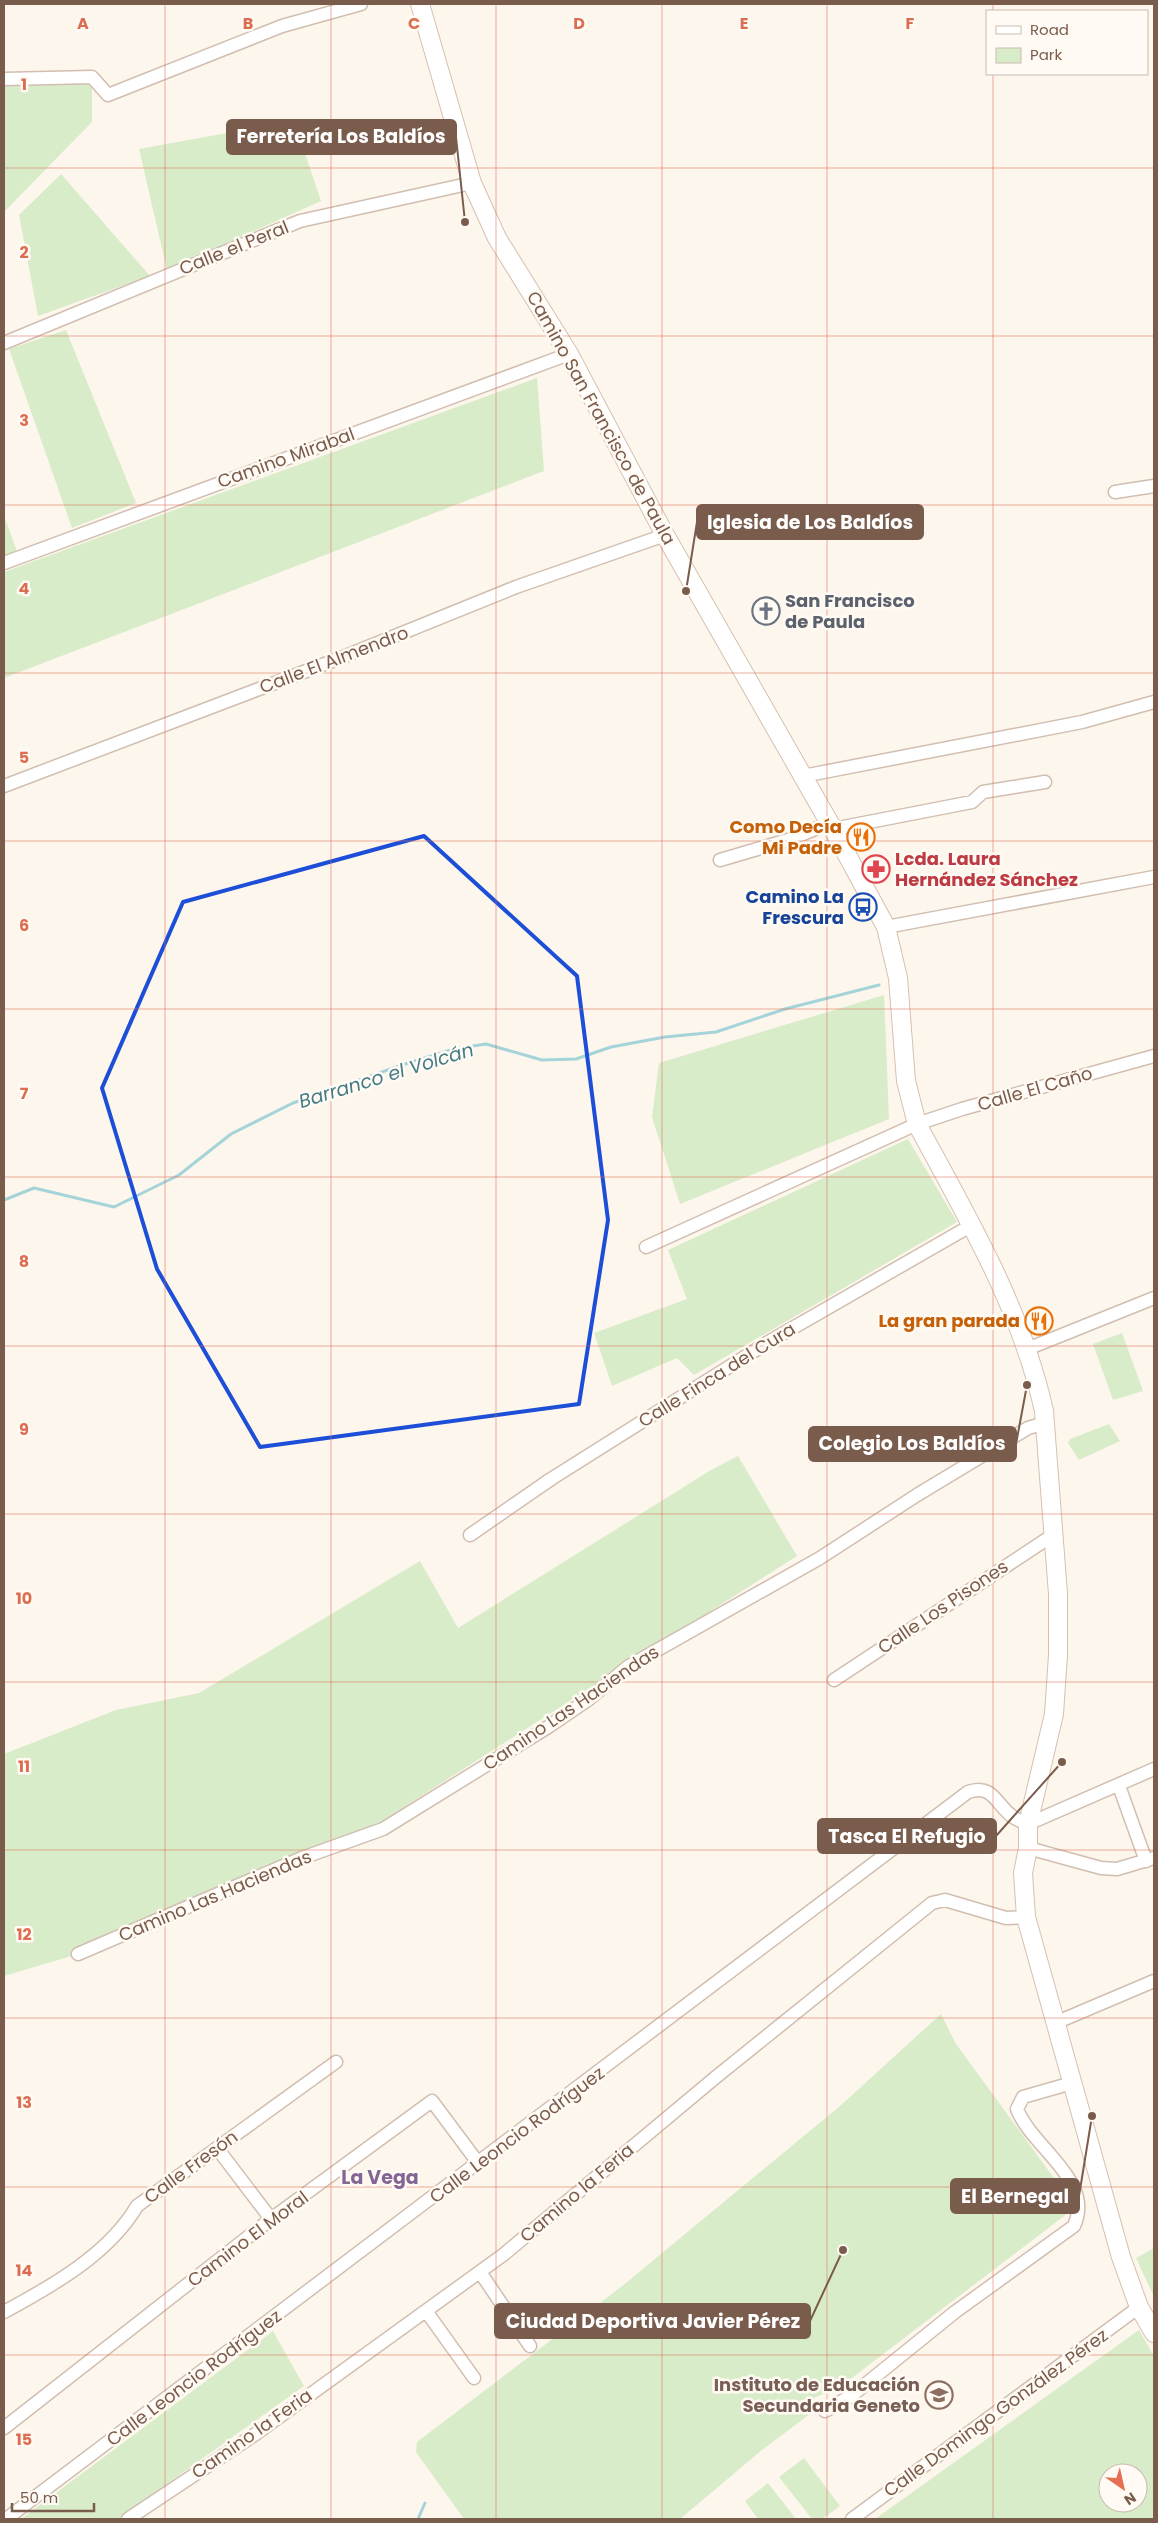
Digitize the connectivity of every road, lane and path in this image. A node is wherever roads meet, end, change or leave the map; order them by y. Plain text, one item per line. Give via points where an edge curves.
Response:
1 (361, 4) edge
2 (420, 4) edge
3 (4, 79) edge
4 (472, 183) junction
5 (4, 343) edge
6 (568, 354) junction
7 (1154, 486) edge
8 (1115, 492) dead end
9 (665, 535) junction
10 (4, 563) edge
11 (1154, 702) edge
12 (803, 776) junction
13 (1045, 782) dead end
14 (4, 786) edge
15 (832, 826) junction
16 (720, 860) dead end
17 (1154, 877) edge
18 (886, 927) junction
19 (1154, 1056) edge
20 (917, 1124) junction
21 (972, 1226) junction
22 (646, 1247) dead end
23 (1154, 1298) edge
24 (1027, 1349) junction
25 (1045, 1423) junction
26 (470, 1535) dead end
27 (1053, 1535) junction
28 (834, 1680) dead end
29 (1154, 1769) edge
30 (1118, 1786) junction
31 (1028, 1824) junction
32 (1028, 1848) junction
33 (1150, 1859) edge
34 (1026, 1917) junction
35 (78, 1954) dead end
36 (1154, 1981) edge
37 (1055, 2023) junction
38 (336, 2062) dead end
39 (1072, 2083) junction
40 (217, 2148) junction
41 (479, 2164) junction
42 (271, 2220) junction
43 (480, 2272) junction
44 (1139, 2308) junction
45 (426, 2311) junction
46 (4, 2312) edge
47 (1154, 2333) edge
48 (530, 2346) dead end
49 (474, 2378) dead end
50 (825, 2410) dead end
51 (4, 2428) edge
52 (6, 2519) edge
53 (128, 2519) edge
54 (852, 2519) edge

1 - 3 street via 282,26 108,95 92,77
2 - 4 main road, Camino San Francisco de Paula
4 - 5 street, Calle el Peral via 300,221
4 - 6 main road, Camino San Francisco de Paula via 497,238
6 - 9 main road, Camino San Francisco de Paula
6 - 10 street, Camino Mirabal
7 - 8 street
9 - 12 main road, Camino San Francisco de Paula
9 - 14 street, Calle El Almendro via 516,587 343,657
11 - 12 street via 1082,722
12 - 15 main road, Camino San Francisco de Paula
13 - 15 street via 983,792 972,802
15 - 16 street
15 - 18 main road, Camino San Francisco de Paula
17 - 18 street
18 - 20 main road, Camino San Francisco de Paula via 898,978 906,1081
19 - 20 street, Calle El Caño
20 - 21 main road, Camino San Francisco de Paula
20 - 22 street, Calle El Caño
21 - 24 main road, Camino San Francisco de Paula via 1002,1284
21 - 26 street, Calle Finca del Cura via 770,1341 551,1479
23 - 24 street
24 - 25 main road, Camino San Francisco de Paula
25 - 27 main road, Camino San Francisco de Paula
25 - 35 street, Camino Las Haciendas via 1028,1428 820,1558 629,1666 548,1727 383,1828 302,1858
27 - 28 street, Calle Los Pisones
27 - 31 main road, Camino San Francisco de Paula via 1058,1594 1054,1714
29 - 30 street
30 - 31 street
30 - 33 street
31 - 32 main road, Camino San Francisco de Paula
31 - 41 street, Calle Leoncio Rodríguez via 1012,1817 985,1790 968,1792
32 - 33 street via 1101,1868 1117,1869
32 - 34 main road, Camino San Francisco de Paula via 1023,1873
34 - 37 main road, Camino San Francisco de Paula
34 - 43 street, Camino la Feria via 1006,1918 944,1900 932,1903
36 - 37 street
37 - 39 main road, Camino San Francisco de Paula
38 - 40 street, Calle Fresón
39 - 44 main road, Camino San Francisco de Paula via 1121,2257
39 - 50 street via 1023,2097 1017,2109 1022,2123 1071,2180 1080,2213 1074,2226 955,2312 851,2396
40 - 42 street
40 - 46 street, Calle Fresón via 137,2206 127,2222 76,2269
41 - 42 street, Camino El Moral via 432,2101
41 - 52 street, Calle Leoncio Rodríguez
42 - 51 street, Camino El Moral
43 - 45 street, Camino la Feria
43 - 48 street
44 - 47 main road, Camino San Francisco de Paula
44 - 54 street, Calle Domingo González Pérez
45 - 49 street
45 - 53 street, Camino la Feria

